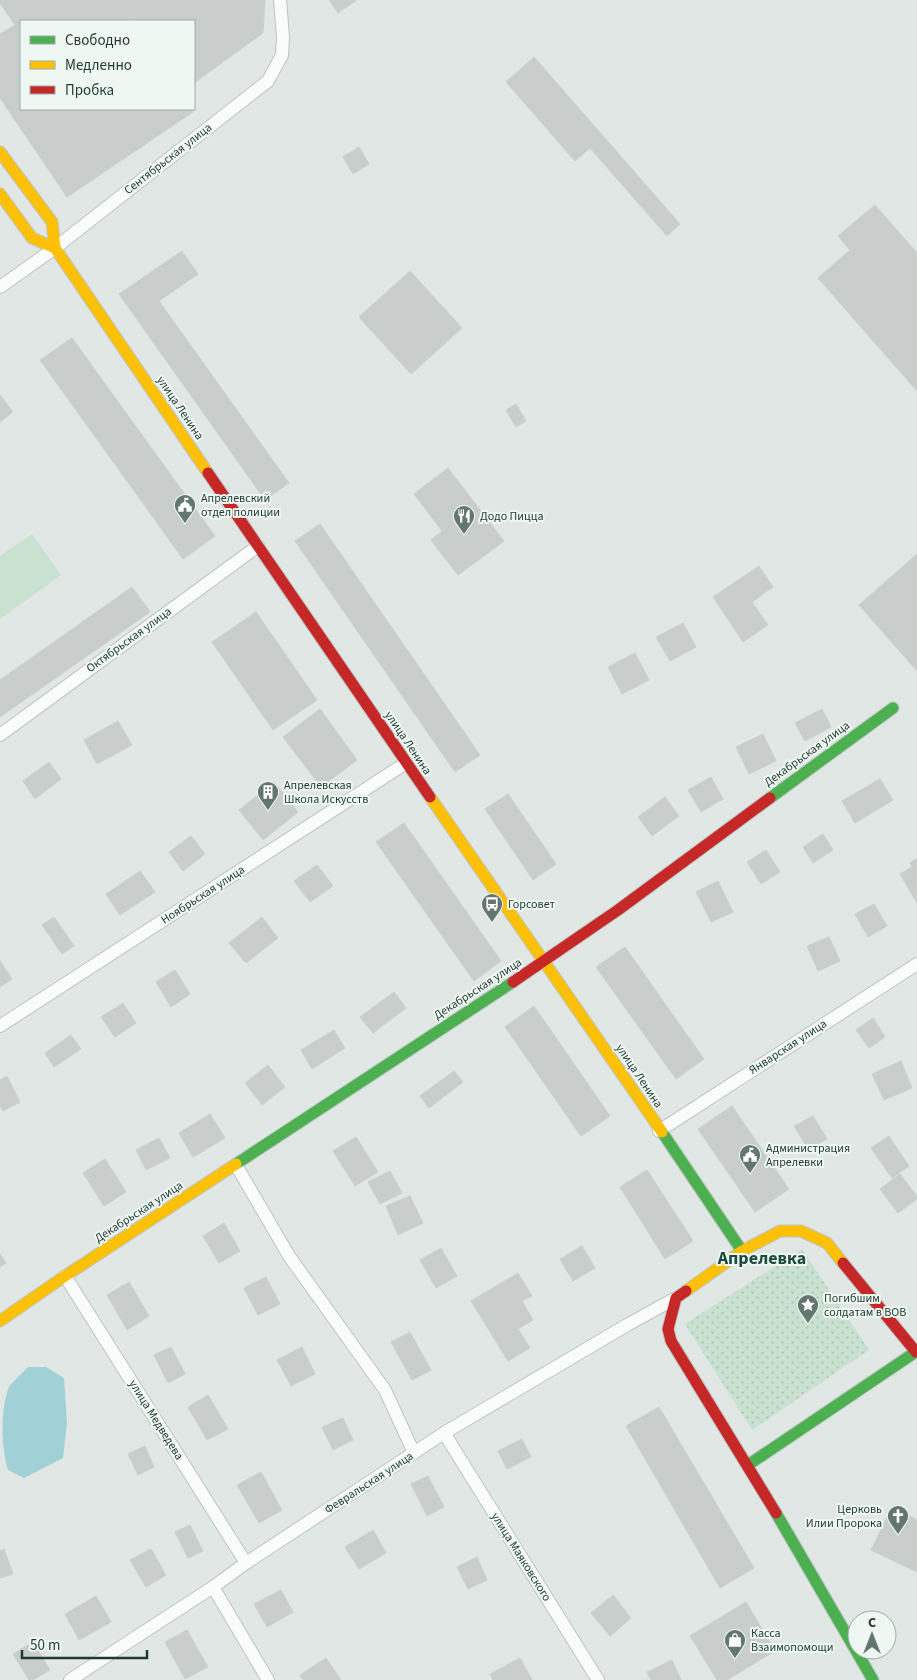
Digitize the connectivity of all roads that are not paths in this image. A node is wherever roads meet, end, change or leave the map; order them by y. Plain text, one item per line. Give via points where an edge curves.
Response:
1 (280, 0) edge
2 (0, 152) edge
3 (0, 194) edge
4 (55, 248) junction
5 (0, 287) edge
6 (258, 546) junction
7 (893, 708) dead end
8 (0, 735) edge
9 (406, 763) junction
10 (543, 963) junction
11 (917, 964) edge
12 (0, 1026) edge
13 (659, 1131) junction
14 (236, 1164) junction
15 (742, 1251) junction
16 (65, 1276) junction
17 (676, 1298) junction
18 (0, 1321) edge
19 (917, 1352) edge
20 (444, 1434) junction
21 (414, 1453) junction
22 (748, 1465) junction
23 (246, 1563) junction
24 (212, 1587) junction
25 (70, 1680) edge
26 (268, 1680) edge
27 (598, 1680) edge
28 (873, 1680) edge

1 - 4 street, Сентябрьская улица via 282,55 268,81
2 - 4 street, улица Ленина via 52,222
3 - 4 street via 32,238
4 - 5 street, Сентябрьская улица
4 - 6 street, улица Ленина
6 - 8 street, Октябрьская улица
6 - 9 street, улица Ленина
7 - 10 street, Декабрьская улица
9 - 10 street, улица Ленина
9 - 12 street, Ноябрьская улица
10 - 13 street, улица Ленина
10 - 14 street, Декабрьская улица
11 - 13 street, Январская улица
13 - 15 street, улица Ленина
14 - 16 street, Декабрьская улица
14 - 21 street via 289,1256 385,1390
15 - 17 street
15 - 19 street via 780,1231 801,1231 827,1243
16 - 18 street, Декабрьская улица
16 - 23 street, улица Медведева
17 - 20 street, Февральская улица
17 - 22 street via 668,1329 671,1341
19 - 22 street
20 - 21 street, Февральская улица
20 - 27 street, улица Маяковского
21 - 23 street, Февральская улица
22 - 28 street
23 - 24 street, Февральская улица
24 - 25 street, Февральская улица
24 - 26 street

